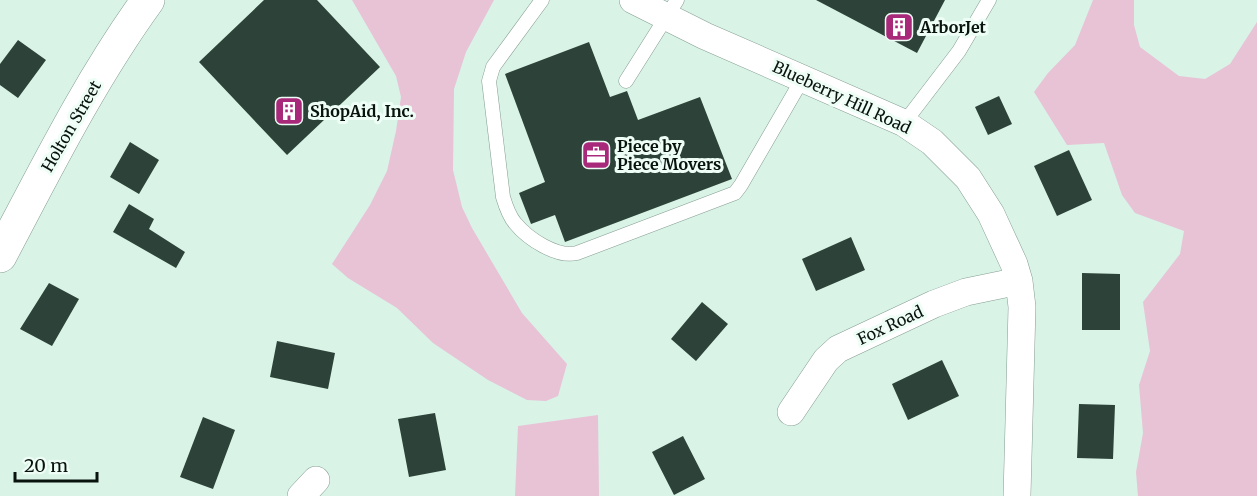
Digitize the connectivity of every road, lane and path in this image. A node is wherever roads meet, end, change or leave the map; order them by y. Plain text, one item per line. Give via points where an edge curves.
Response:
1 (148, 0) edge
2 (542, 0) edge
3 (633, 0) edge
4 (989, 0) edge
5 (671, 9) edge
6 (803, 78) junction
7 (626, 81) dead end
8 (904, 123) junction
9 (0, 256) edge
10 (1020, 281) junction
11 (790, 412) dead end
12 (1017, 496) edge

1 - 9 street, Holton Street via 59,143
2 - 6 lane via 493,67 489,81 507,211 525,233 559,254 577,253 735,193
3 - 5 street, Blueberry Hill Road
4 - 8 lane via 959,51
5 - 6 street, Blueberry Hill Road
5 - 7 lane
6 - 8 street, Blueberry Hill Road
8 - 10 street, Blueberry Hill Road via 945,153 978,192
10 - 11 street, Fox Road via 966,292 934,304 838,350 826,360
10 - 12 street, Blueberry Hill Road

